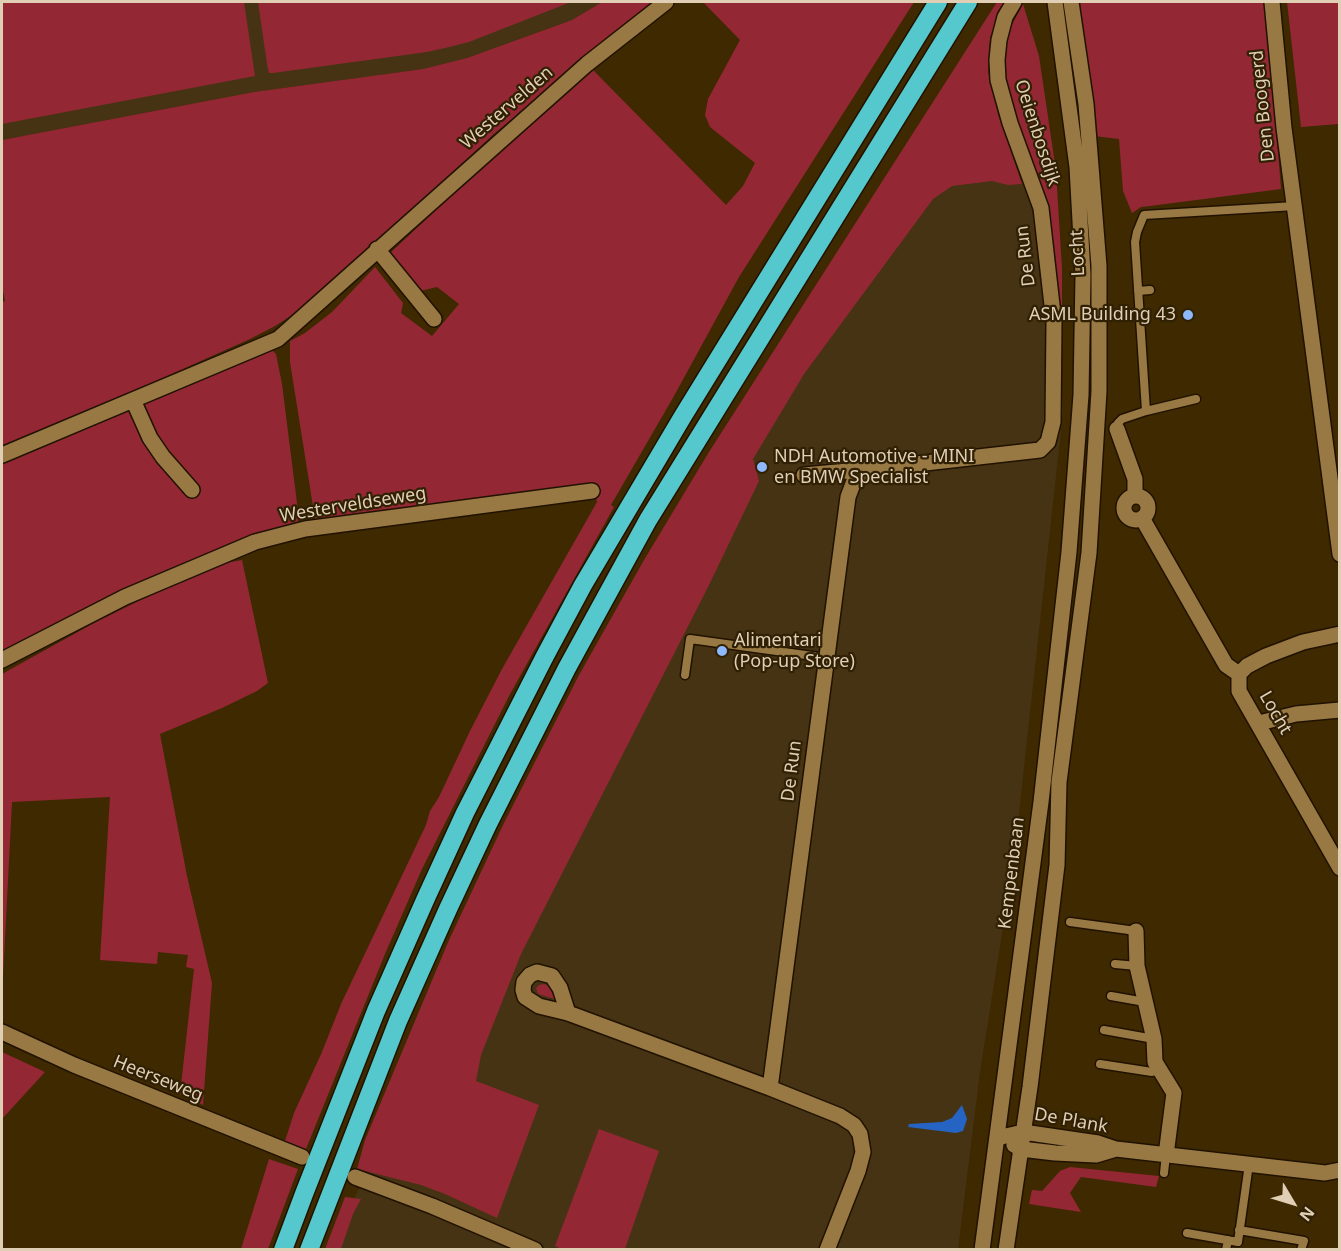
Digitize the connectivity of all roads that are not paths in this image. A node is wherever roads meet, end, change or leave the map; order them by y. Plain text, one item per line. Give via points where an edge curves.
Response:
1 (666, 2) edge
2 (938, 2) edge
3 (968, 2) edge
4 (1014, 2) edge
5 (1055, 2) edge
6 (1071, 2) edge
7 (1272, 2) edge
8 (1295, 206) junction
9 (1041, 208) joint
10 (377, 249) junction
11 (1150, 290) dead end
12 (1138, 291) junction
13 (434, 319) dead end
14 (1196, 399) dead end
15 (133, 400) junction
16 (1146, 411) junction
17 (1117, 429) joint
18 (2, 455) edge
19 (872, 469) junction
20 (804, 475) dead end
21 (192, 490) dead end
22 (592, 491) dead end
23 (1074, 501) joint
24 (1340, 554) edge
25 (1340, 634) edge
26 (827, 658) junction
27 (2, 660) edge
28 (1239, 674) junction
29 (685, 675) dead end
30 (1340, 710) edge
31 (1259, 723) junction
32 (1340, 868) edge
33 (1070, 922) dead end
34 (1136, 931) joint
35 (1115, 964) dead end
36 (1137, 966) junction
37 (1111, 996) dead end
38 (1145, 1002) junction
39 (568, 1013) dead end
40 (1104, 1030) dead end
41 (2, 1032) edge
42 (1154, 1038) junction
43 (1100, 1064) dead end
44 (1159, 1070) junction
45 (770, 1088) junction
46 (1023, 1132) junction
47 (997, 1138) junction
48 (1021, 1149) junction
49 (1116, 1149) junction
50 (1166, 1155) junction
51 (302, 1157) dead end
52 (1249, 1164) junction
53 (1332, 1172) edge
54 (1164, 1173) dead end
55 (355, 1177) dead end
56 (1340, 1181) edge
57 (1239, 1230) junction
58 (1187, 1233) dead end
59 (1228, 1240) junction
60 (283, 1250) edge
61 (309, 1250) edge
62 (535, 1250) edge
63 (827, 1250) edge
64 (982, 1250) edge
65 (1006, 1250) edge
66 (1226, 1250) edge
67 (1301, 1250) edge

1 - 10 street, Westervelden via 587,64
2 - 60 highway via 640,487 534,677 421,908 354,1066
3 - 61 highway via 648,520 572,658 439,929
4 - 9 street, Oeienbosdijk via 999,40 998,80
5 - 23 street, Locht via 1077,167 1083,275 1082,395
6 - 46 street, Locht via 1086,104 1099,266 1099,392 1089,553 1059,782 1057,865
7 - 8 street, Den Boogerd
8 - 12 lane via 1144,215 1135,242
8 - 24 street, Den Boogerd
9 - 19 street, De Run via 1054,323 1053,422 1048,442 1040,450
10 - 13 street
10 - 15 street, Westervelden via 278,339
11 - 12 lane
12 - 16 lane
14 - 16 lane
15 - 18 street, Westervelden
15 - 21 street via 150,438
16 - 17 lane via 1122,419
17 - 28 street, Locht via 1135,479 1135,496 1147,504 1142,518 1226,665
19 - 20 street, De Run
19 - 26 street, De Run via 854,481 848,497
22 - 27 street, Westerveldseweg via 305,529 255,542 125,597
23 - 47 street, Kempenbaan via 1041,802
25 - 28 street via 1266,656
26 - 29 lane via 690,639
26 - 45 street, De Run
28 - 31 street, Locht via 1239,691
30 - 31 street via 1296,714
31 - 32 street, Locht
33 - 34 lane
34 - 36 street
35 - 36 lane
36 - 38 street
37 - 38 lane
38 - 42 street
39 - 45 street
40 - 42 lane
41 - 51 street, Heerseweg
42 - 44 street
43 - 44 lane
44 - 50 street via 1174,1093
45 - 63 street via 840,1116 860,1134 863,1152 858,1171
46 - 47 street, De Plank
46 - 48 street
46 - 49 street, De Plank
47 - 48 street, De Plank
47 - 64 street, Kempenbaan
48 - 49 street, De Plank via 1096,1155
48 - 65 street
49 - 50 street, De Plank
50 - 52 street, De Plank
50 - 54 lane
52 - 53 street, De Plank
52 - 57 lane
53 - 56 street, De Plank
55 - 62 street
57 - 59 lane via 1238,1242
57 - 67 lane via 1304,1241
58 - 59 lane
59 - 66 lane

